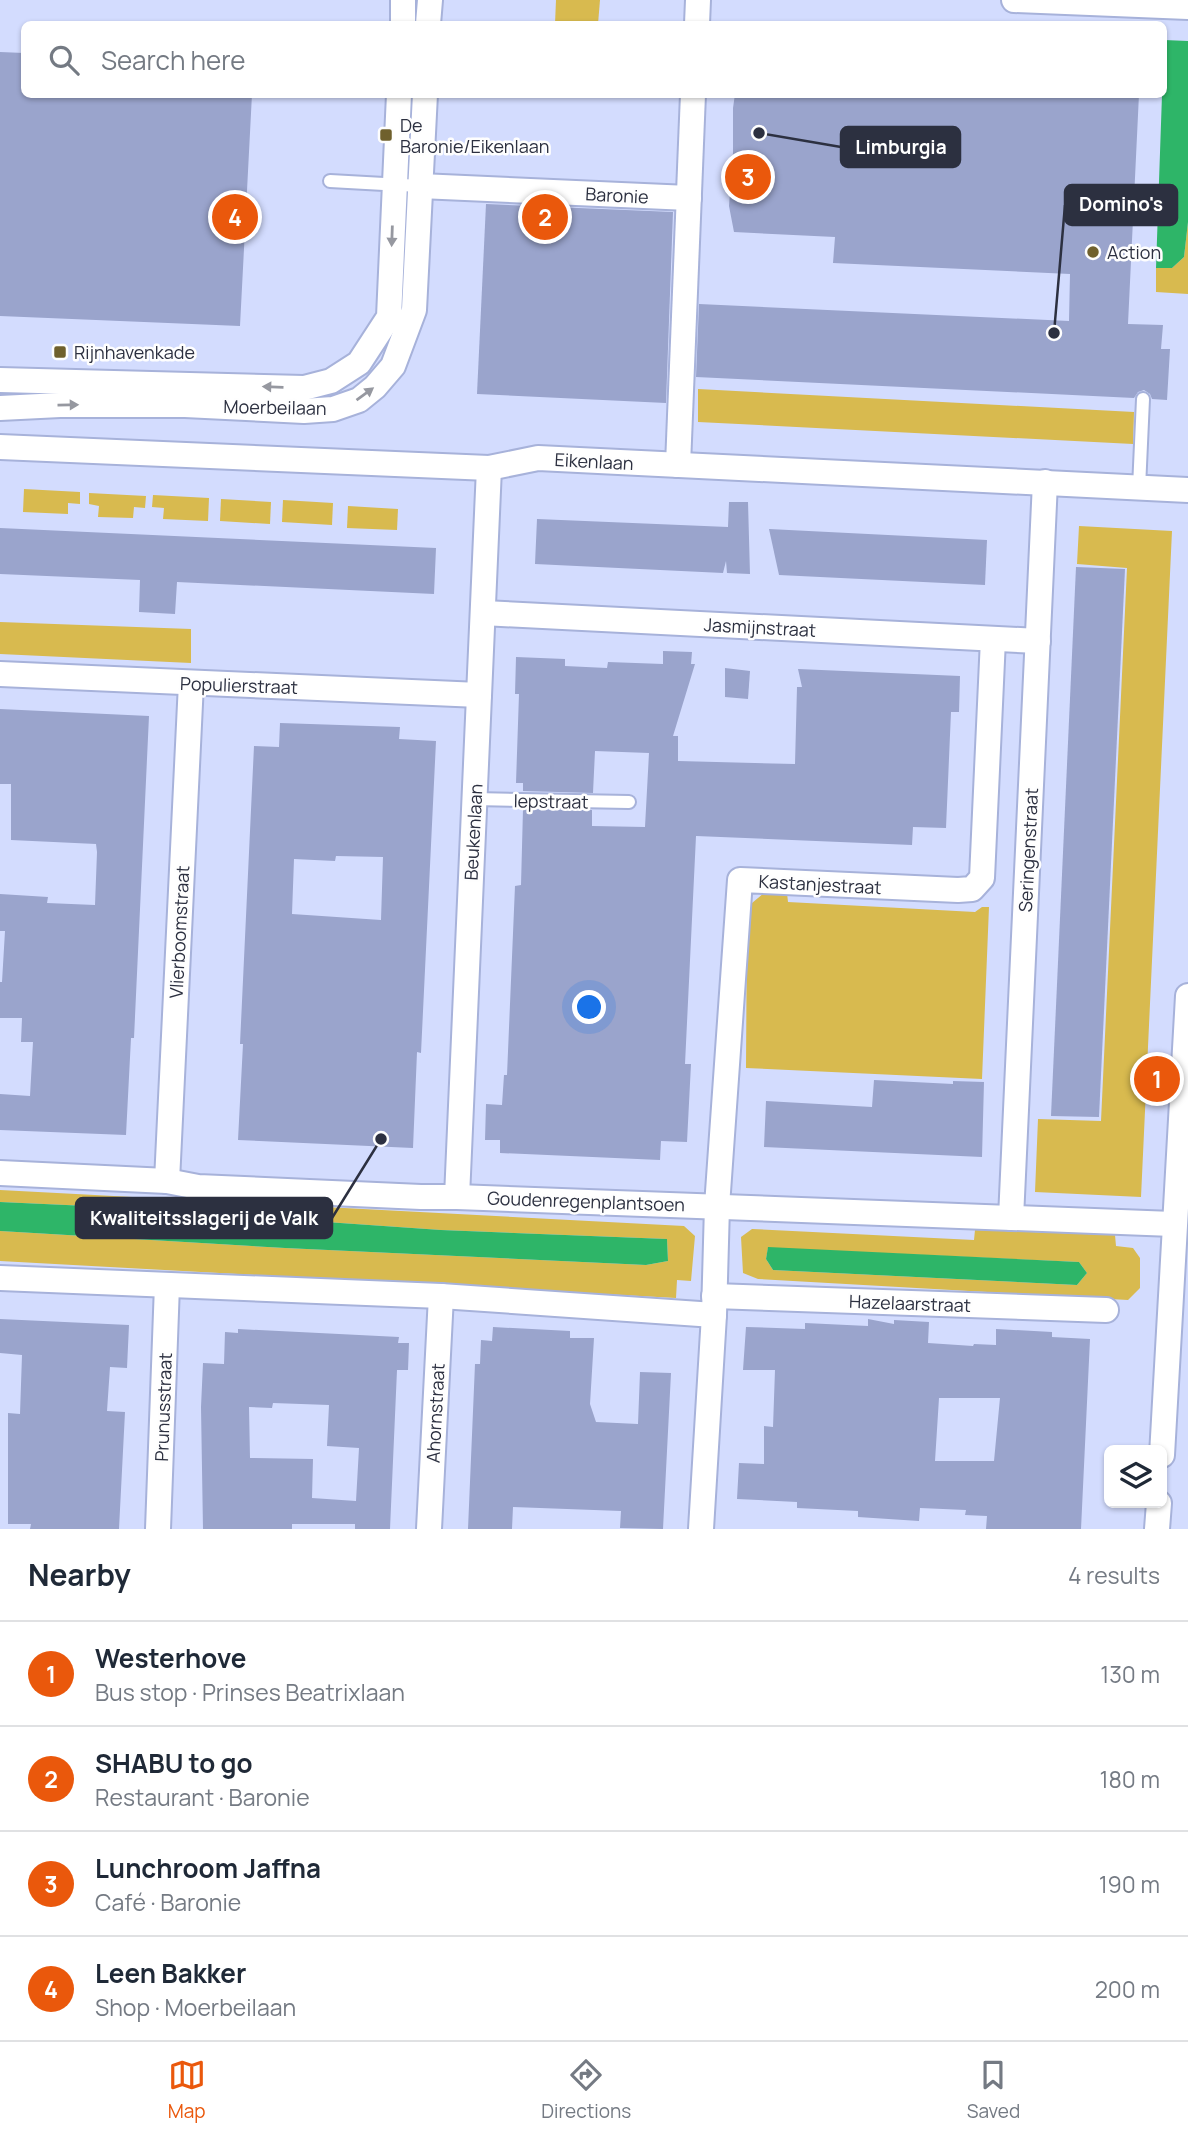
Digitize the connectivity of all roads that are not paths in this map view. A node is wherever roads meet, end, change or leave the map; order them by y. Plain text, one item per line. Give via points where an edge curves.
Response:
1 (403, 0) edge
2 (430, 0) edge
3 (698, 0) edge
4 (1014, 0) edge
5 (1188, 6) edge
6 (403, 21) edge
7 (428, 21) edge
8 (696, 21) edge
9 (400, 98) edge
10 (425, 98) edge
11 (693, 98) edge
12 (330, 181) dead end
13 (394, 185) junction
14 (420, 186) junction
15 (689, 198) junction
16 (0, 380) edge
17 (1143, 399) dead end
18 (0, 408) edge
19 (0, 447) edge
20 (678, 465) junction
21 (489, 468) junction
22 (1045, 482) junction
23 (1139, 488) junction
24 (1188, 490) edge
25 (483, 613) junction
26 (993, 639) junction
27 (1038, 641) junction
28 (0, 674) edge
29 (191, 682) junction
30 (479, 695) junction
31 (474, 799) junction
32 (629, 802) dead end
33 (1188, 996) edge
34 (0, 1173) edge
35 (167, 1181) junction
36 (457, 1197) junction
37 (717, 1206) junction
38 (1011, 1218) junction
39 (1173, 1224) junction
40 (0, 1279) edge
41 (167, 1285) junction
42 (441, 1296) junction
43 (714, 1305) junction
44 (1106, 1310) dead end
45 (1162, 1445) edge
46 (1159, 1508) edge
47 (158, 1529) edge
48 (429, 1529) edge
49 (701, 1529) edge
50 (1157, 1529) edge

1 - 6 street
2 - 7 street
3 - 8 street
4 - 5 street
9 - 13 street, Moerbeilaan
10 - 14 street, Moerbeilaan
11 - 15 street
12 - 13 lane
13 - 14 lane
13 -> 16 street, Moerbeilaan via 389,317 359,363 331,380 304,388
14 - 15 street, Baronie
18 -> 14 street, Moerbeilaan via 185,405 304,411 333,409 359,400 393,366 414,310
15 - 20 street
17 - 23 lane
19 - 21 street, Eikenlaan
20 - 21 street, Eikenlaan via 538,458
20 - 22 street, Eikenlaan
21 - 25 street, Beukenlaan
22 - 23 street, Eikenlaan
22 - 27 street, Seringenstraat
23 - 24 street, Eikenlaan
25 - 26 street, Jasmijnstraat
25 - 30 street, Beukenlaan
26 - 27 street, Jasmijnstraat
26 - 37 street, Kastanjestraat via 982,878 972,889 740,880
27 - 38 street, Seringenstraat
28 - 29 street, Populierstraat
29 - 30 street, Populierstraat
29 - 35 street, Vlierboomstraat
30 - 31 street, Beukenlaan
31 - 32 lane, Iepstraat
31 - 36 street, Beukenlaan
33 - 39 street
34 - 35 street, Goudenregenplantsoen
35 - 36 street, Goudenregenplantsoen via 198,1188
36 - 37 street, Goudenregenplantsoen
37 - 38 street, Goudenregenplantsoen
37 - 43 street
38 - 39 street, Goudenregenplantsoen
39 - 45 street
40 - 41 street
41 - 42 street
41 - 47 street, Prunusstraat
42 - 43 street
42 - 48 street, Ahornstraat
43 - 44 street, Hazelaarstraat
43 - 49 street
46 - 50 street

